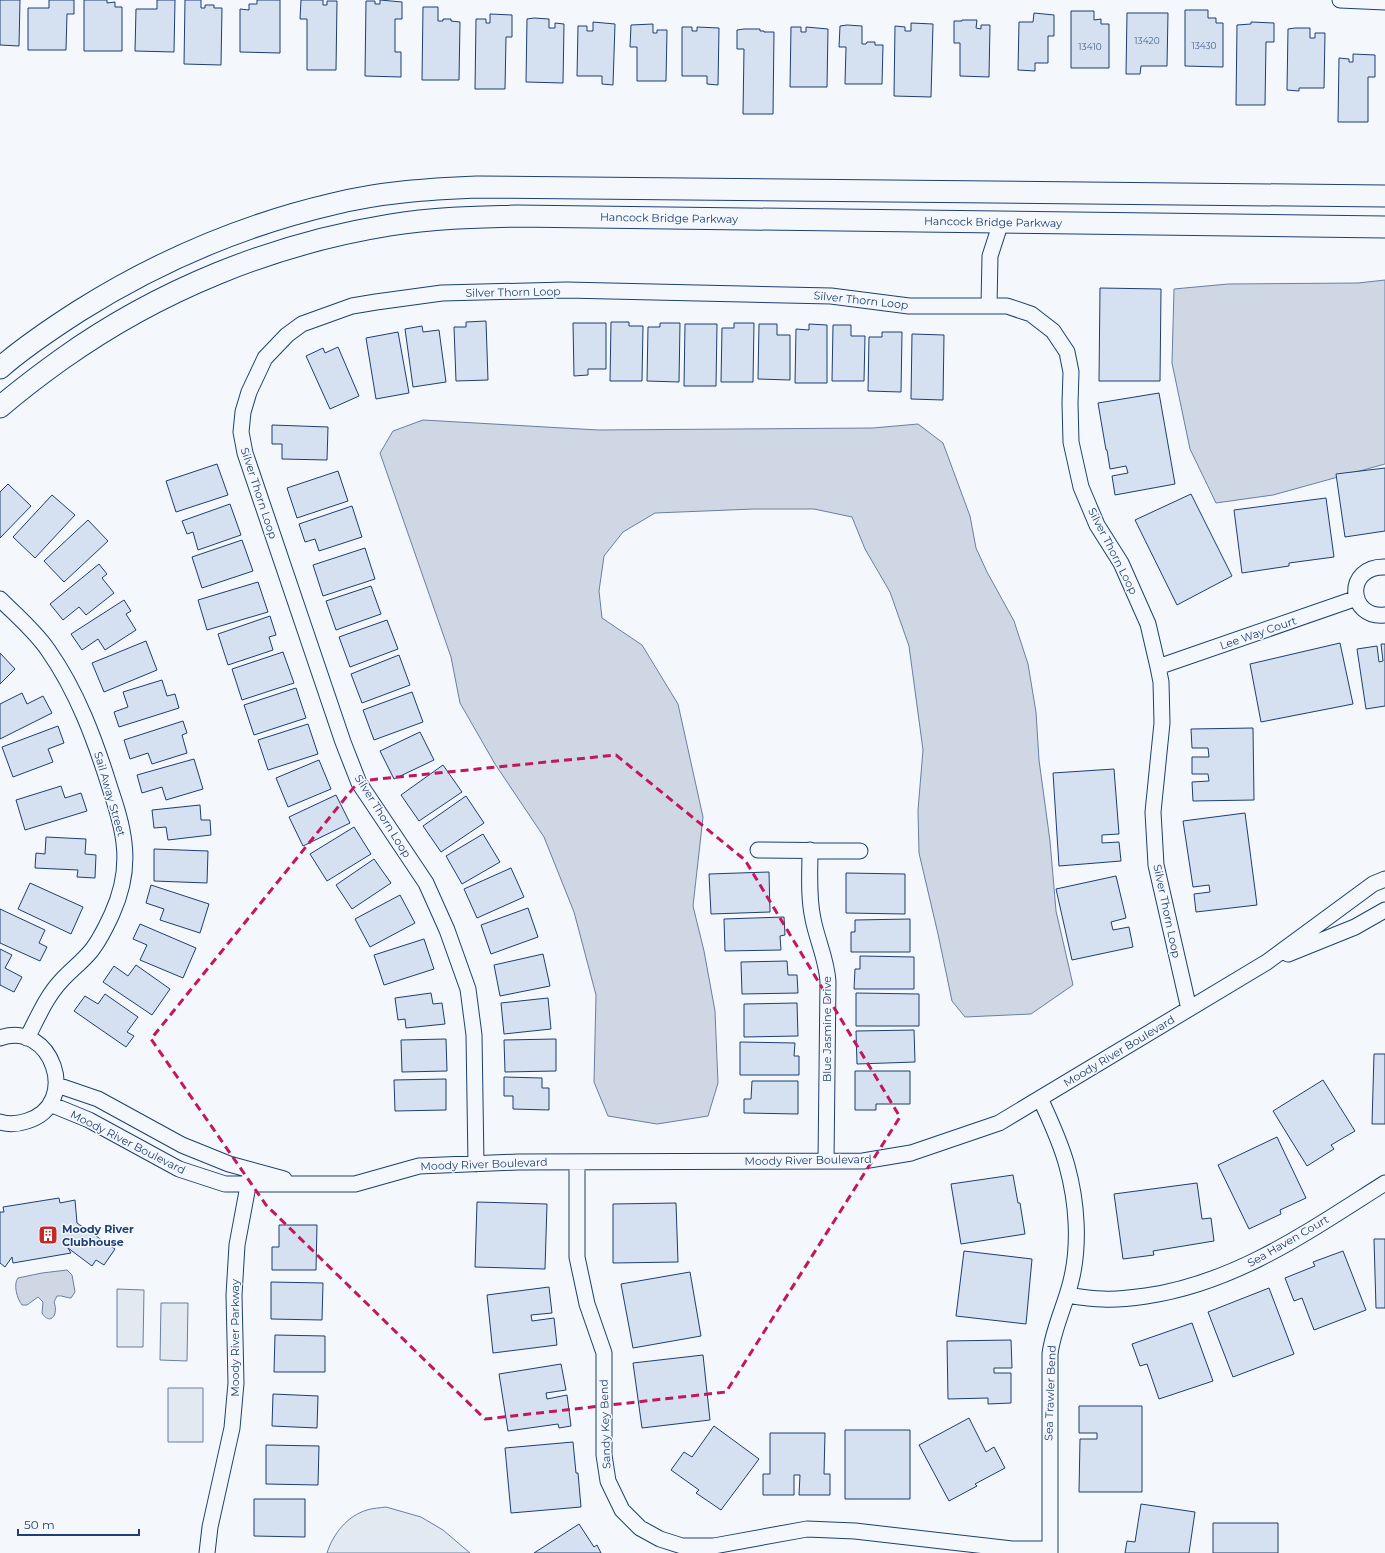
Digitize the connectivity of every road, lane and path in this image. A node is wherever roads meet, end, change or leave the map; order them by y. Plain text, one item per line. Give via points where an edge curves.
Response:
1 (1340, 0) edge
2 (1385, 2) edge
3 (599, 188) junction
4 (1385, 196) edge
5 (599, 218) junction
6 (1001, 222) junction
7 (1385, 227) edge
8 (989, 306) junction
9 (0, 368) edge
10 (0, 407) edge
11 (1385, 567) edge
12 (1357, 598) junction
13 (0, 599) edge
14 (1385, 615) edge
15 (1158, 667) junction
16 (758, 850) dead end
17 (810, 850) junction
18 (860, 850) dead end
19 (1385, 879) edge
20 (1342, 908) junction
21 (1385, 910) edge
22 (1355, 927) junction
23 (1267, 962) junction
24 (1189, 1009) junction
25 (0, 1038) edge
26 (27, 1038) junction
27 (57, 1085) junction
28 (1040, 1098) junction
29 (50, 1104) junction
30 (0, 1122) edge
31 (826, 1161) junction
32 (578, 1162) junction
33 (476, 1164) junction
34 (249, 1177) junction
35 (1385, 1184) edge
36 (1067, 1295) junction
37 (1049, 1551) edge
38 (207, 1553) edge

1 - 2 street
3 - 4 main road
3 - 5 main road
3 - 9 main road via 477,187 420,190 335,203 279,218 224,237 173,259 109,292 62,322
5 - 6 main road, Hancock Bridge Parkway
5 - 10 main road, Hancock Bridge Parkway via 445,218 390,225 326,238 263,256 172,293 115,324 32,380
6 - 7 main road, Hancock Bridge Parkway
6 - 8 street via 990,256
8 - 15 street, Silver Thorn Loop via 1008,306 1031,314 1053,331 1067,352 1071,372 1071,442 1081,487 1097,525 1121,563 1148,624
8 - 33 street, Silver Thorn Loop via 909,306 823,295 566,290 442,293 352,306 327,314 302,324 265,358 243,412 245,453 359,783 426,883 447,930 468,989 474,1035
11 - 12 street via 1374,567 1360,576 1356,584
12 - 14 street via 1363,609 1370,614
12 - 15 street, Lee Way Court
13 - 26 street, Sail Away Street via 44,645 69,684 94,741 122,826 124,844 123,880 105,929 90,952 60,982
15 - 24 street, Silver Thorn Loop via 1162,723 1153,812 1156,865
16 - 17 street
17 - 18 street
17 - 31 street, Blue Jasmine Drive via 811,905 828,982
19 - 20 street, Moody River Boulevard via 1373,884
20 - 22 street
20 - 23 street, Moody River Boulevard
21 - 22 street, Moody River Boulevard
22 - 23 street, Moody River Boulevard
23 - 24 street, Moody River Boulevard
24 - 28 street, Moody River Boulevard
25 - 26 street
26 - 27 street via 45,1050 53,1063
27 - 29 street
27 - 34 street, Moody River Boulevard via 98,1099 182,1145 229,1164
28 - 31 street, Moody River Boulevard via 999,1122 911,1153 863,1161
28 - 36 street, Sea Trawler Bend via 1067,1165 1074,1202 1074,1262
29 - 30 street via 33,1119 18,1124
29 - 34 street, Moody River Boulevard via 89,1120 179,1169 225,1184
31 - 32 street, Moody River Boulevard
32 - 33 street, Moody River Boulevard
32 - 37 street, Sandy Key Bend via 577,1257 587,1304 604,1353 604,1455 608,1481 622,1510 640,1528 660,1539 682,1546 714,1546 807,1529 855,1531
33 - 34 street, Moody River Boulevard via 419,1166 355,1184 302,1184
34 - 38 street, Moody River Parkway via 237,1245 234,1295 236,1383 232,1428 210,1527
35 - 36 street, Sea Haven Court via 1280,1249 1221,1277 1163,1293 1130,1298 1104,1299
36 - 37 street, Sea Trawler Bend via 1054,1332 1050,1354

